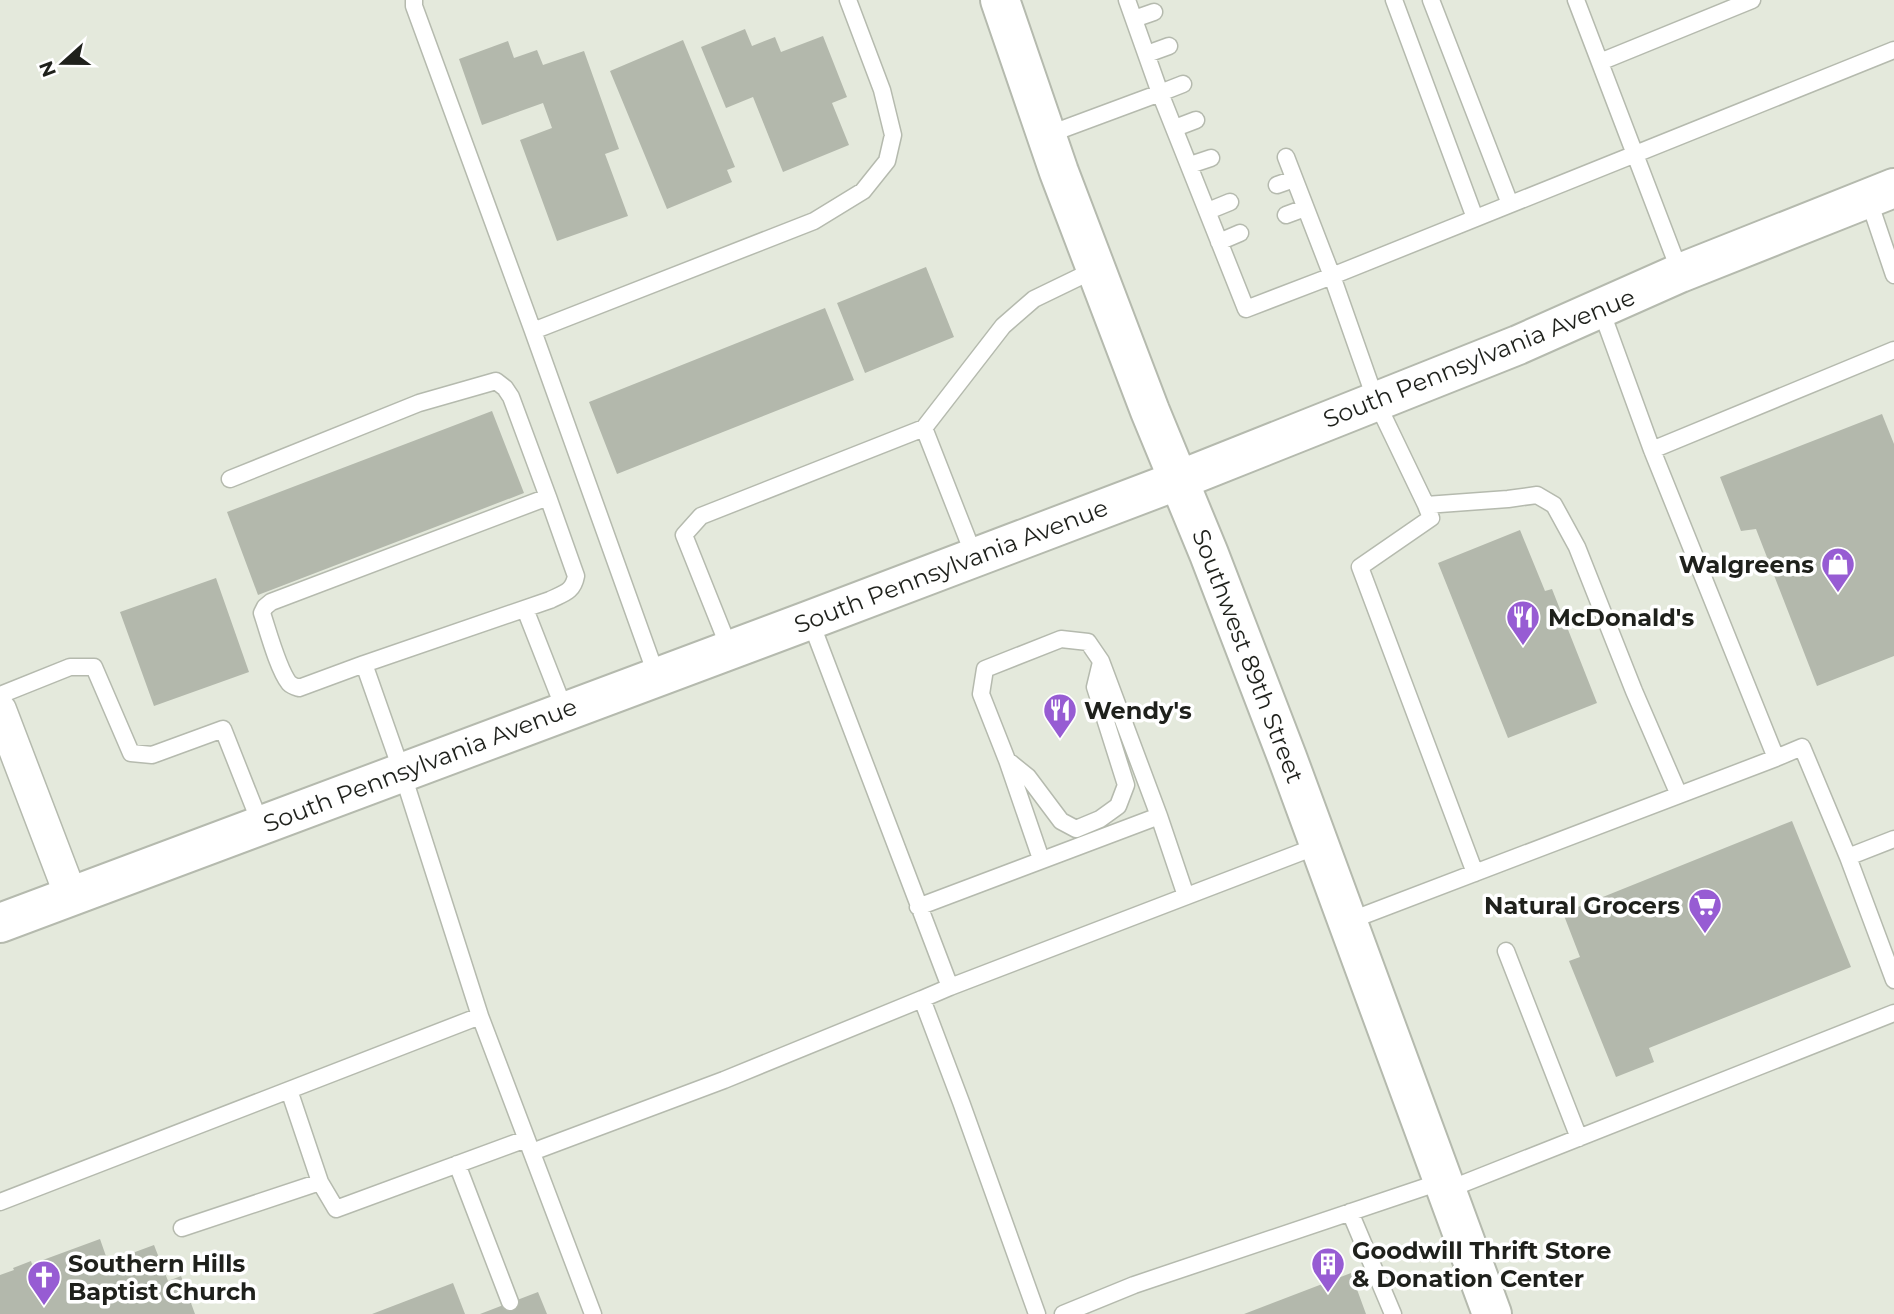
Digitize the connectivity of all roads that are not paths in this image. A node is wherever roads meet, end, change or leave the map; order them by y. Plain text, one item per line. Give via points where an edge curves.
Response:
1 (414, 0) edge
2 (848, 0) edge
3 (1000, 0) edge
4 (1127, 0) edge
5 (1394, 0) edge
6 (1431, 0) edge
7 (1576, 0) edge
8 (1752, 0) edge
9 (1154, 12) dead end
10 (1134, 19) junction
11 (1169, 46) dead end
12 (1894, 50) edge
13 (1147, 54) junction
14 (1600, 62) junction
15 (1183, 84) dead end
16 (1160, 93) junction
17 (1196, 120) dead end
18 (1175, 128) junction
19 (1047, 135) junction
20 (1636, 154) junction
21 (1286, 157) dead end
22 (1211, 158) dead end
23 (1190, 165) junction
24 (1294, 178) junction
25 (1277, 186) dead end
26 (1881, 193) edge
27 (1230, 202) dead end
28 (1510, 204) junction
29 (1305, 208) junction
30 (1208, 211) junction
31 (1286, 215) dead end
32 (1475, 218) junction
33 (1240, 233) dead end
34 (1219, 242) junction
35 (1096, 270) junction
36 (1680, 274) junction
37 (1894, 275) edge
38 (1332, 276) junction
39 (1601, 310) junction
40 (533, 331) junction
41 (1894, 350) edge
42 (1376, 401) junction
43 (924, 428) junction
44 (1652, 450) junction
45 (230, 479) dead end
46 (1179, 480) junction
47 (548, 497) junction
48 (1428, 511) junction
49 (975, 558) junction
50 (525, 609) junction
51 (810, 620) junction
52 (730, 650) junction
53 (1101, 661) junction
54 (364, 664) junction
55 (657, 677) junction
56 (0, 695) edge
57 (0, 710) edge
58 (565, 711) junction
59 (1776, 758) junction
60 (1007, 760) junction
61 (402, 772) junction
62 (1679, 795) junction
63 (1159, 816) junction
64 (261, 825) junction
65 (1894, 839) edge
66 (1320, 845) junction
67 (1848, 857) junction
68 (1041, 859) junction
69 (1475, 873) junction
70 (71, 896) junction
71 (1186, 896) junction
72 (918, 907) junction
73 (1349, 921) junction
74 (0, 923) edge
75 (1506, 951) dead end
76 (1894, 980) edge
77 (950, 987) junction
78 (922, 999) junction
79 (1894, 1013) edge
80 (480, 1016) junction
81 (289, 1090) junction
82 (1579, 1138) junction
83 (529, 1145) junction
84 (457, 1164) junction
85 (320, 1182) junction
86 (1446, 1185) junction
87 (0, 1202) edge
88 (1350, 1212) junction
89 (182, 1228) dead end
90 (510, 1303) dead end
91 (593, 1314) edge
92 (1037, 1314) edge
93 (1063, 1314) edge
94 (1393, 1314) edge
95 (1492, 1314) edge

1 - 40 lane
2 - 40 lane via 894,135 887,161 863,191 814,221
3 - 19 main road, Southwest 89th Street
4 - 10 lane
5 - 32 lane
6 - 28 lane
7 - 14 lane
8 - 14 lane
9 - 10 lane
10 - 13 lane
11 - 13 lane
12 - 20 lane
13 - 16 lane
14 - 20 lane
15 - 16 lane
16 - 18 lane
16 - 19 lane
17 - 18 lane
18 - 23 lane
19 - 35 main road, Southwest 89th Street
20 - 28 lane
20 - 36 lane
21 - 24 lane
22 - 23 lane
23 - 30 lane
24 - 25 lane
24 - 29 lane
26 - 36 main road, South Pennsylvania Avenue
26 - 37 lane
27 - 30 lane
28 - 32 lane
29 - 31 lane
29 - 38 lane
30 - 34 lane
32 - 38 lane
33 - 34 lane
34 - 38 lane via 1246,309
35 - 43 lane via 1034,299 1003,326
35 - 46 main road, Southwest 89th Street
36 - 39 main road, South Pennsylvania Avenue
38 - 42 lane
39 - 42 main road, South Pennsylvania Avenue
39 - 44 lane
40 - 55 lane
41 - 44 lane
42 - 46 main road, South Pennsylvania Avenue
42 - 48 lane
43 - 49 lane
43 - 52 lane via 701,516 684,535
44 - 59 lane
45 - 47 lane via 419,403 496,381 511,397
46 - 49 main road, South Pennsylvania Avenue
46 - 66 main road, Southwest 89th Street
47 - 50 lane via 575,584
47 - 54 lane via 265,607 262,613 290,684 299,688
48 - 62 lane via 1537,495 1554,505 1577,548
48 - 69 lane via 1360,567
49 - 51 main road, South Pennsylvania Avenue
50 - 54 lane
50 - 58 lane
51 - 52 main road, South Pennsylvania Avenue
51 - 72 lane
52 - 55 main road, South Pennsylvania Avenue
53 - 60 lane via 1088,642 1061,639 985,669 981,694
53 - 60 lane via 1095,687 1126,785 1118,806 1076,829 1061,821 1028,777
53 - 63 lane
54 - 61 lane
55 - 58 main road, South Pennsylvania Avenue
56 - 64 lane via 70,667 94,667 131,753 152,755 223,729
57 - 70 street
58 - 61 main road, South Pennsylvania Avenue
59 - 62 lane
59 - 67 lane via 1802,747
60 - 68 lane
61 - 64 main road, South Pennsylvania Avenue
61 - 80 lane
62 - 69 lane
63 - 68 lane
63 - 71 lane
64 - 70 main road, South Pennsylvania Avenue
65 - 67 lane
66 - 71 lane
66 - 73 main road, Southwest 89th Street
67 - 76 lane
68 - 72 lane
69 - 73 lane
70 - 74 main road, South Pennsylvania Avenue
71 - 77 lane
72 - 77 lane
73 - 86 main road, Southwest 89th Street
75 - 82 lane
77 - 78 lane
78 - 83 lane via 724,1080
78 - 92 lane
79 - 82 lane
80 - 81 lane
80 - 83 lane
81 - 85 lane
81 - 87 lane
82 - 86 lane
83 - 84 lane
83 - 91 lane
84 - 85 lane via 336,1209
84 - 90 lane
85 - 89 lane
86 - 88 lane
86 - 95 main road, Southwest 89th Street
88 - 93 lane via 1134,1285
88 - 94 lane

